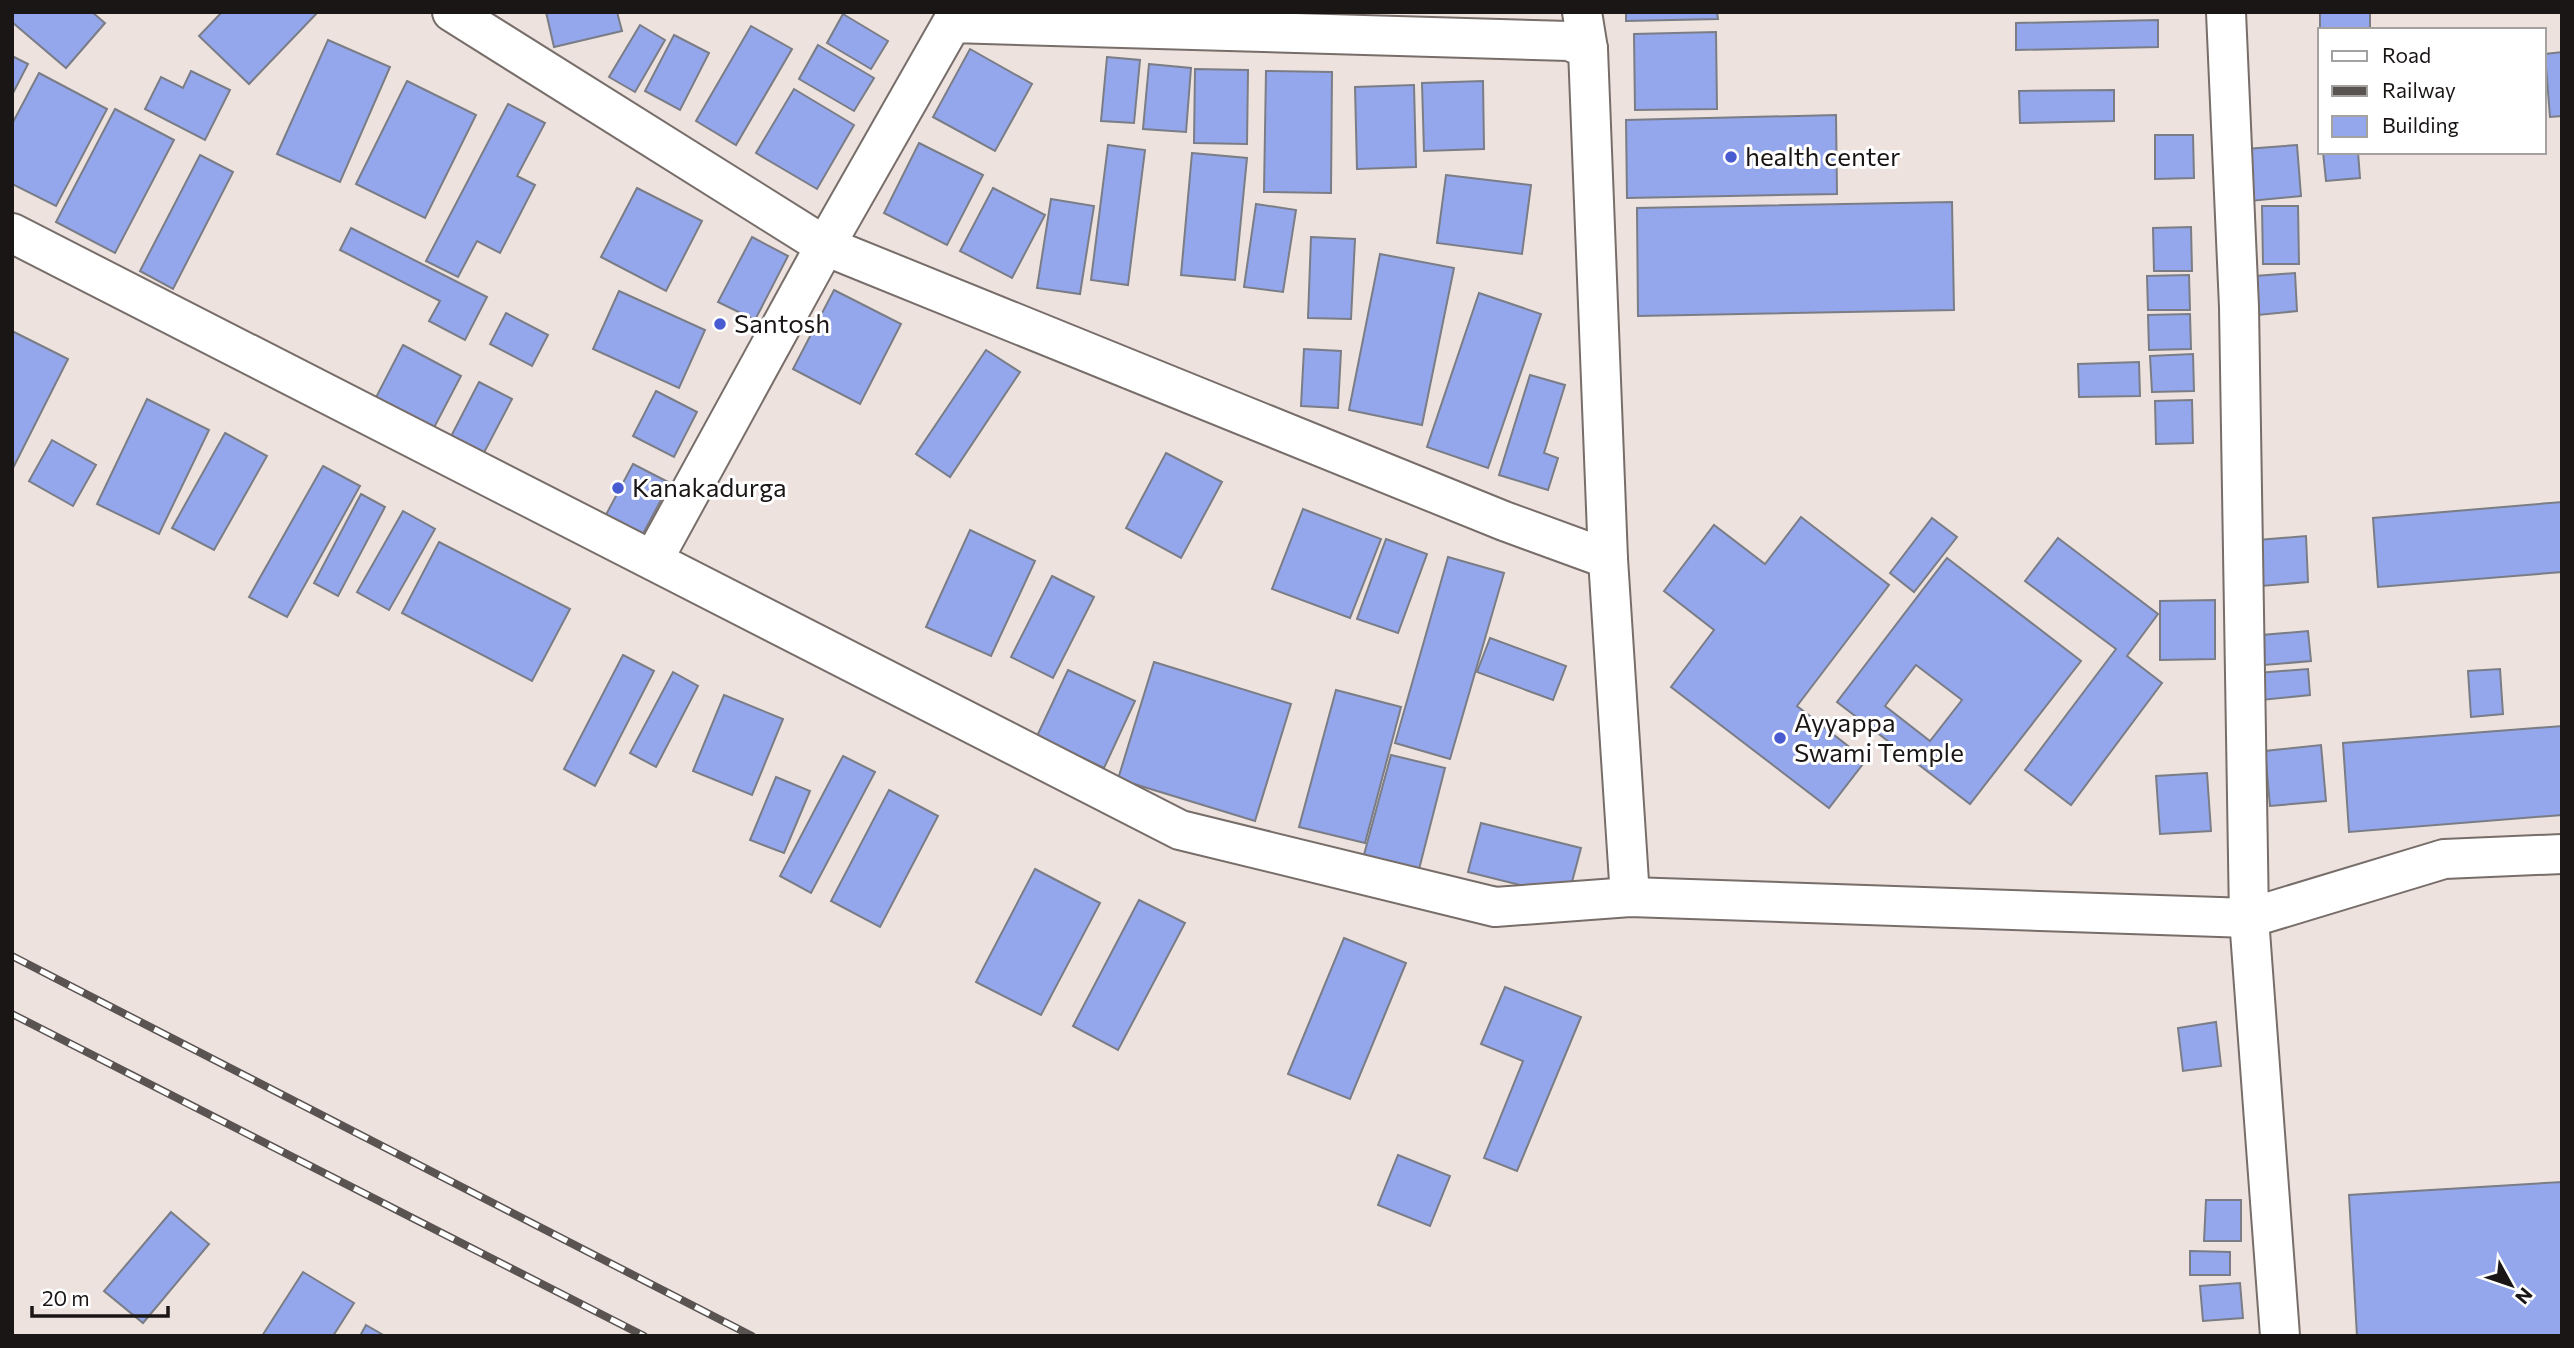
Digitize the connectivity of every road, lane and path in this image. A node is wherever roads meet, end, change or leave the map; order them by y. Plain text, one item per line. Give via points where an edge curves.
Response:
1 (452, 12) edge
2 (1582, 12) edge
3 (2226, 12) edge
4 (953, 18) edge
5 (1588, 49) junction
6 (12, 233) edge
7 (825, 246) junction
8 (1608, 559) junction
9 (653, 560) junction
10 (2562, 854) edge
11 (1630, 897) junction
12 (2249, 918) junction
13 (2280, 1336) edge

1 - 7 street
2 - 5 street
3 - 12 street via 2239,307
4 - 5 street via 1569,41
4 - 7 street
5 - 8 street
6 - 9 street
7 - 8 street
7 - 9 street
8 - 11 street
9 - 11 street via 1180,830 1495,907
10 - 12 street via 2444,859
11 - 12 street
12 - 13 street

